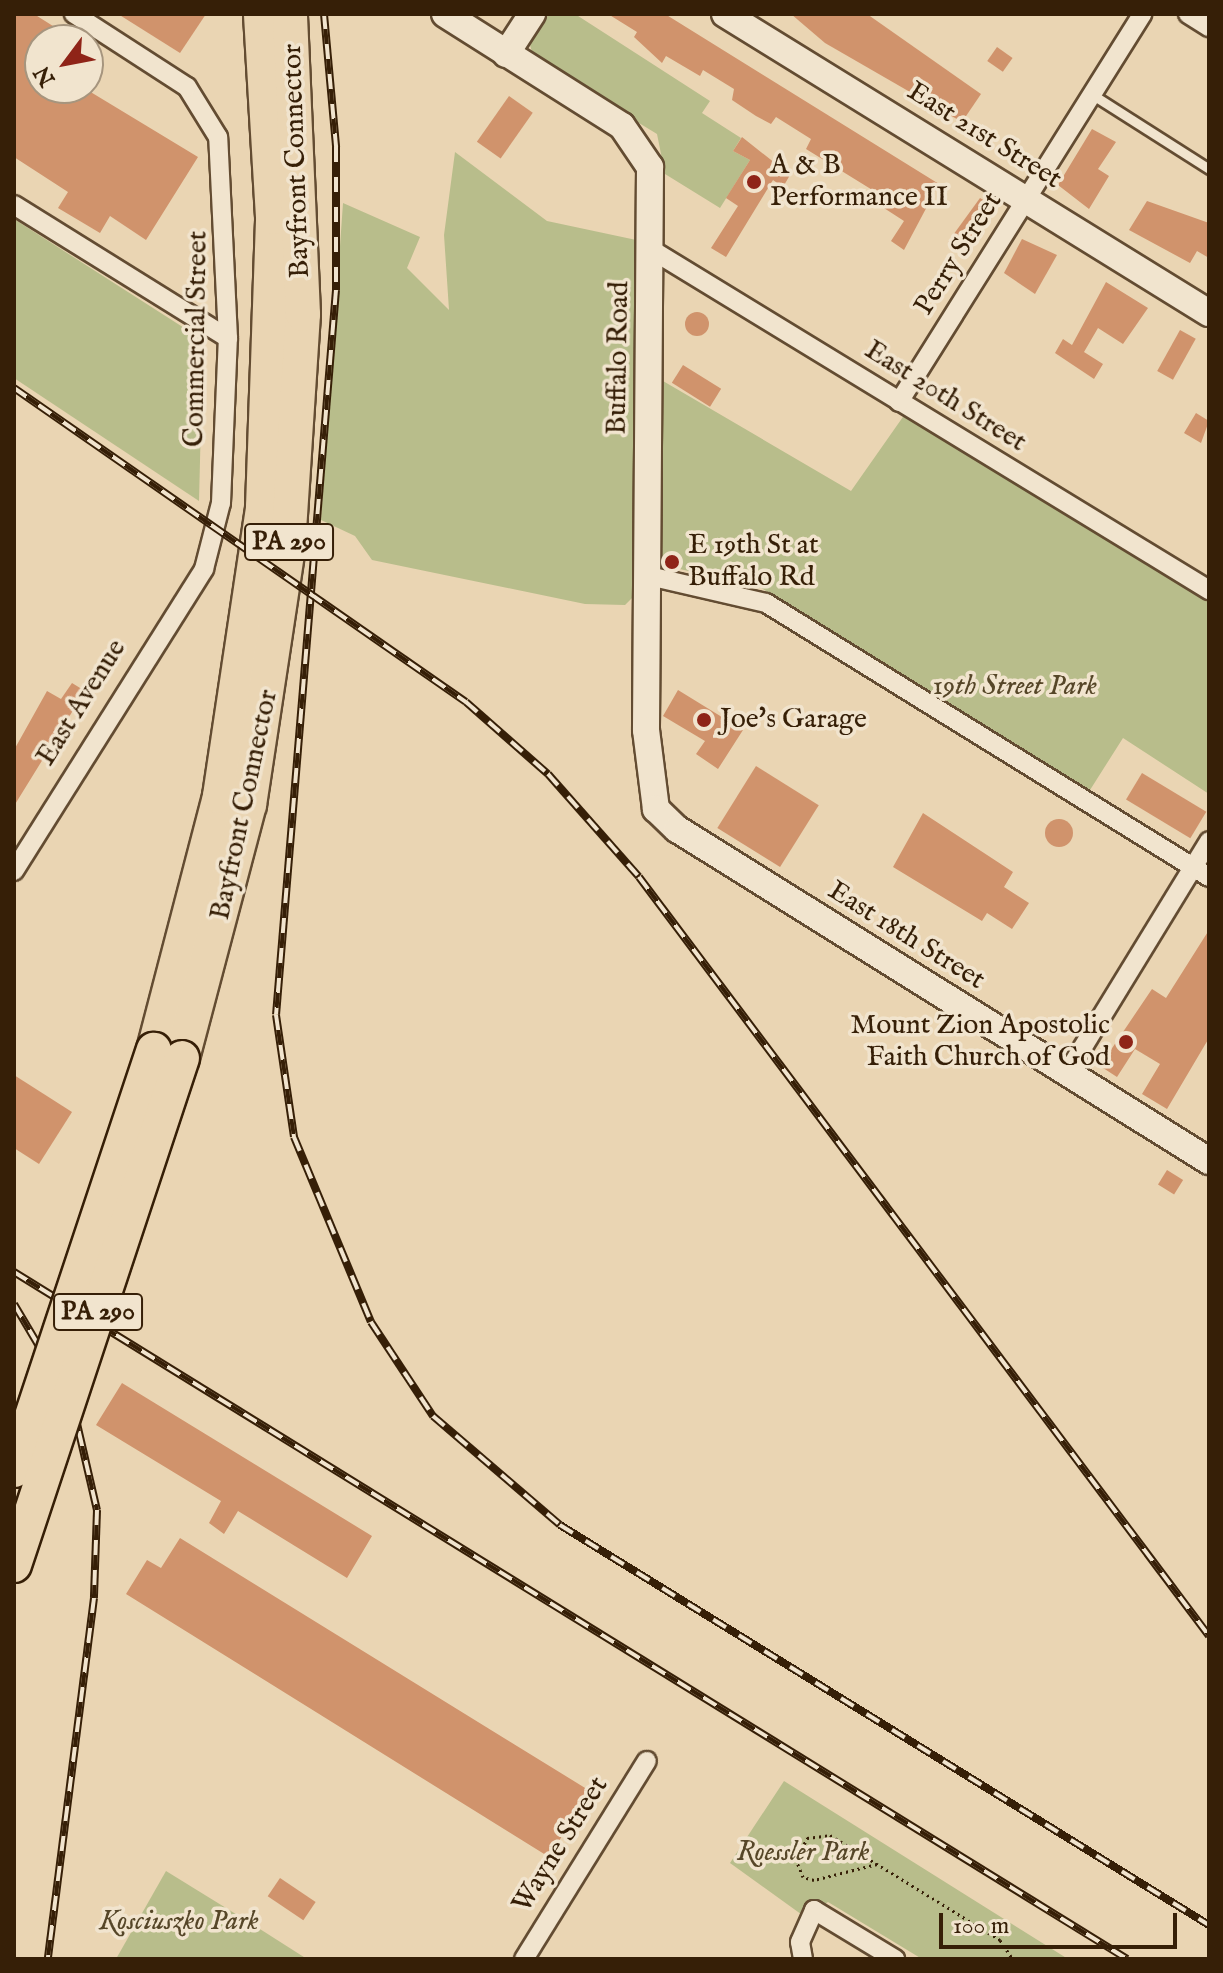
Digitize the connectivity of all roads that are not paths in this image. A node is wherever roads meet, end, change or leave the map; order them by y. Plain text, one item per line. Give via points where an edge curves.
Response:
1 (74, 14) edge
2 (261, 14) edge
3 (290, 14) edge
4 (445, 14) edge
5 (532, 14) edge
6 (725, 14) edge
7 (1142, 14) edge
8 (1188, 14) edge
9 (1209, 27) edge
10 (506, 54) junction
11 (1093, 95) junction
12 (1209, 169) edge
13 (1027, 200) junction
14 (14, 205) edge
15 (652, 250) junction
16 (1209, 313) edge
17 (228, 338) junction
18 (899, 402) junction
19 (204, 569) joint
20 (649, 576) junction
21 (1209, 590) edge
22 (656, 809) joint
23 (1209, 841) edge
24 (1193, 867) junction
25 (14, 871) edge
26 (1209, 877) edge
27 (168, 1054) junction
28 (1067, 1073) junction
29 (1209, 1161) edge
30 (14, 1470) edge
31 (14, 1565) edge
32 (647, 1761) dead end
33 (524, 1959) edge
34 (803, 1959) edge
35 (895, 1959) edge

1 - 17 street, Commercial Street via 176,78 207,110 225,166
2 - 27 highway, Bayfront Connector / PA 290 via 273,217 263,507 220,796
3 - 27 highway, Bayfront Connector / PA 290 via 303,314 288,546 249,805
4 - 10 main road, Buffalo Road
5 - 10 main road
6 - 13 main road, East 21st Street
7 - 11 street, Perry Street
8 - 9 street
10 - 15 main road, Buffalo Road via 639,144 651,177
11 - 12 lane
11 - 13 street, Perry Street
13 - 16 main road, East 21st Street
13 - 18 street, Perry Street
14 - 17 street
15 - 18 street, East 20th Street
15 - 20 main road, Buffalo Road
17 - 19 street, Commercial Street via 221,503
18 - 21 street, East 20th Street
19 - 25 street, East Avenue
20 - 22 main road, Buffalo Road via 646,730
20 - 24 street via 766,603
22 - 28 main road, East 18th Street via 677,829
23 - 24 street
24 - 26 street
24 - 28 street
27 - 30 highway, Bayfront Connector / PA 290, bridge
27 - 31 highway, Bayfront Connector / PA 290, bridge
28 - 29 main road, East 18th Street
32 - 33 street, Wayne Street
34 - 35 street via 800,1942 814,1910

